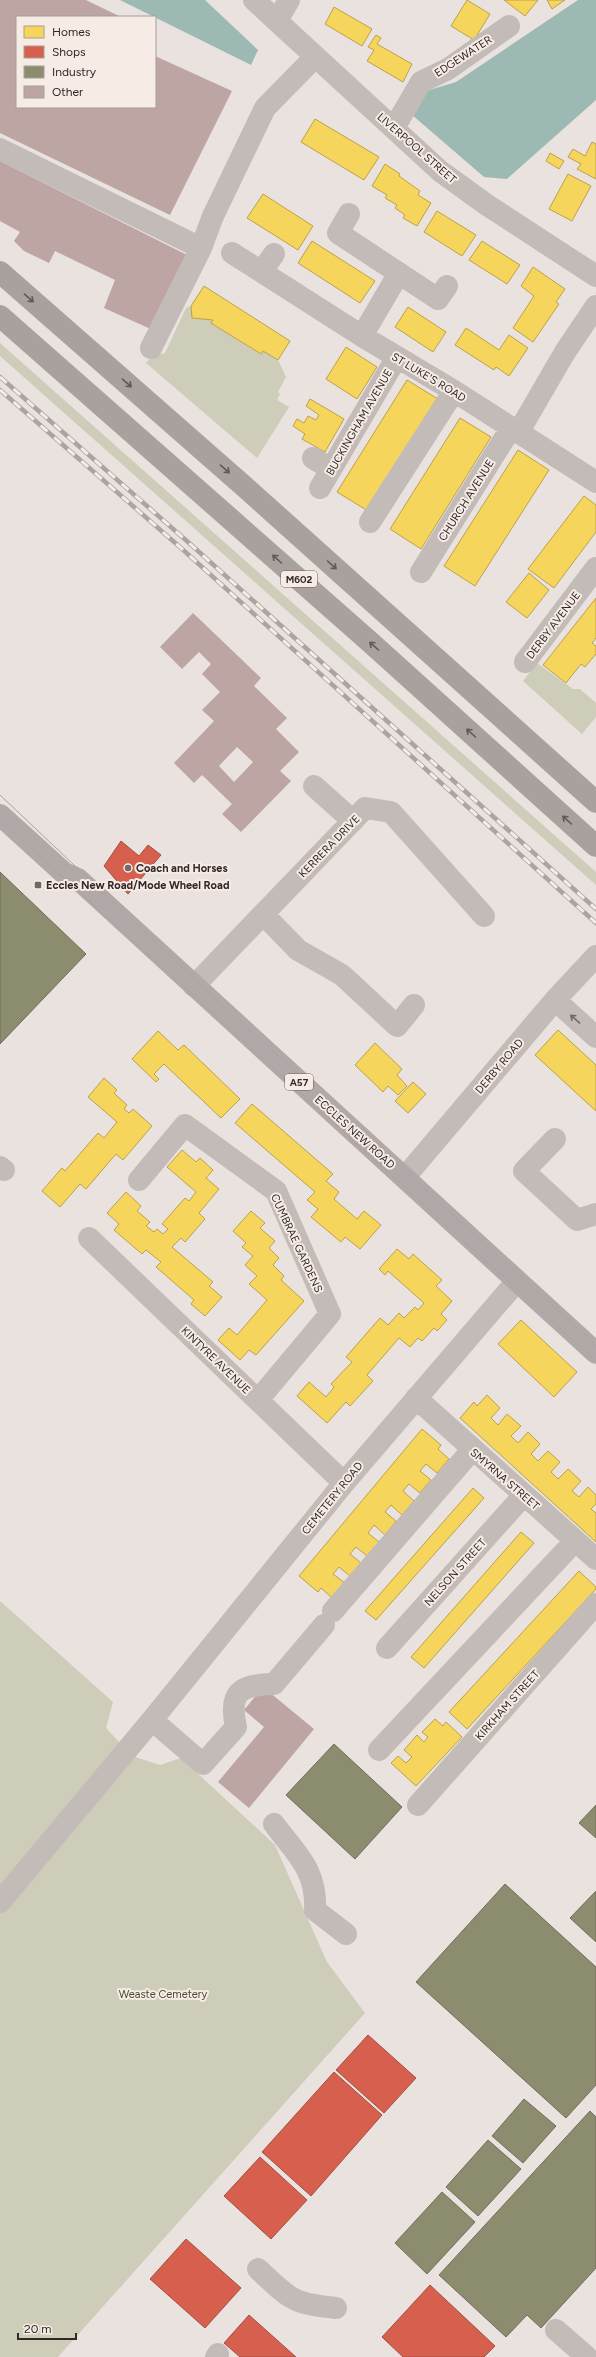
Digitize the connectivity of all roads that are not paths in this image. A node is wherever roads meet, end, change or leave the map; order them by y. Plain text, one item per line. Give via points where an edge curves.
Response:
1 (254, 0) edge
2 (289, 0) edge
3 (277, 22) junction
4 (509, 26) dead end
5 (315, 57) junction
6 (394, 128) junction
7 (0, 149) edge
8 (349, 214) dead end
9 (201, 248) junction
10 (232, 253) dead end
11 (274, 254) dead end
12 (593, 268) edge
13 (262, 271) junction
14 (0, 272) edge
15 (399, 273) junction
16 (446, 286) dead end
17 (596, 306) edge
18 (0, 316) edge
19 (362, 336) junction
20 (151, 348) dead end
21 (397, 357) junction
22 (454, 391) junction
23 (514, 430) junction
24 (596, 482) edge
25 (320, 488) dead end
26 (370, 522) dead end
27 (596, 568) edge
28 (421, 572) dead end
29 (525, 662) dead end
30 (314, 786) dead end
31 (0, 798) edge
32 (596, 802) edge
33 (0, 815) edge
34 (353, 821) junction
35 (596, 846) edge
36 (78, 880) junction
37 (263, 914) junction
38 (484, 916) dead end
39 (596, 956) edge
40 (194, 986) junction
41 (555, 1000) junction
42 (414, 1005) dead end
43 (596, 1037) edge
44 (554, 1139) dead end
45 (405, 1177) junction
46 (139, 1180) dead end
47 (596, 1214) edge
48 (88, 1238) dead end
49 (517, 1281) junction
50 (596, 1353) edge
51 (416, 1398) junction
52 (258, 1400) junction
53 (472, 1450) junction
54 (344, 1483) junction
55 (524, 1495) junction
56 (575, 1541) junction
57 (596, 1560) edge
58 (596, 1604) edge
59 (387, 1648) dead end
60 (152, 1720) junction
61 (379, 1750) dead end
62 (418, 1805) dead end
63 (274, 1824) dead end
64 (0, 1902) edge
65 (346, 1934) dead end
66 (258, 2269) dead end
67 (336, 2308) dead end
68 (556, 2330) dead end
69 (596, 2352) edge
70 (587, 2357) edge
71 (592, 2357) edge

1 - 3 street, LIVERPOOL STREET
2 - 3 street
3 - 5 street, LIVERPOOL STREET
4 - 6 street, EDGEWATER via 448,69 421,82
5 - 6 street, LIVERPOOL STREET
5 - 9 street via 265,108 213,216
6 - 12 street, LIVERPOOL STREET via 446,175 487,205
7 - 9 street
8 - 15 street via 338,233
9 - 20 street
10 - 13 street, ST LUKE'S ROAD
11 - 13 street
13 - 19 street, ST LUKE'S ROAD
14 -> 32 highway, M602
15 - 16 street via 438,299
15 - 19 street
17 - 23 street, CHURCH AVENUE
35 -> 18 highway, M602 via 358,631
19 - 21 street, ST LUKE'S ROAD
21 - 22 street, ST LUKE'S ROAD
21 - 25 street, BUCKINGHAM AVENUE via 322,464
22 - 23 street, ST LUKE'S ROAD
22 - 26 street
23 - 24 street, ST LUKE'S ROAD
23 - 28 street, CHURCH AVENUE
27 - 29 street, DERBY AVENUE
30 - 34 street
31 - 36 main road, ECCLES NEW ROAD via 70,864
33 - 36 main road, ECCLES NEW ROAD / A57 via 64,872
34 - 37 street, KERRERA DRIVE
34 - 38 street, KERRERA DRIVE via 365,808 391,812
36 - 40 main road, ECCLES NEW ROAD / A57
37 - 40 street, KERRERA DRIVE
37 - 42 street via 298,950 342,975 398,1026
39 - 41 street, DERBY ROAD
40 - 45 main road, ECCLES NEW ROAD / A57
43 -> 41 street
41 - 45 street, DERBY ROAD
44 - 47 street via 524,1171 577,1220
45 - 49 main road, ECCLES NEW ROAD / A57
46 - 52 street, CUMBRAE GARDENS via 185,1125 276,1191 330,1314
48 - 52 street, KINTYRE AVENUE
49 - 50 main road, ECCLES NEW ROAD / A57
49 - 51 street, CEMETERY ROAD
51 - 53 street, SMYRNA STREET
51 - 54 street, CEMETERY ROAD
52 - 54 street, KINTYRE AVENUE
53 - 55 street, SMYRNA STREET
53 - 60 street via 274,1684 253,1684 244,1688 232,1709 236,1728 203,1764
54 - 60 street, CEMETERY ROAD
55 - 56 street, SMYRNA STREET
55 - 59 street, NELSON STREET
56 - 57 street, SMYRNA STREET
56 - 61 street
58 - 62 street, KIRKHAM STREET
60 - 64 street, CEMETERY ROAD
63 - 65 street via 310,1873 315,1889 315,1910
66 - 67 street via 286,2295 300,2303
68 - 70 street
69 - 71 street

